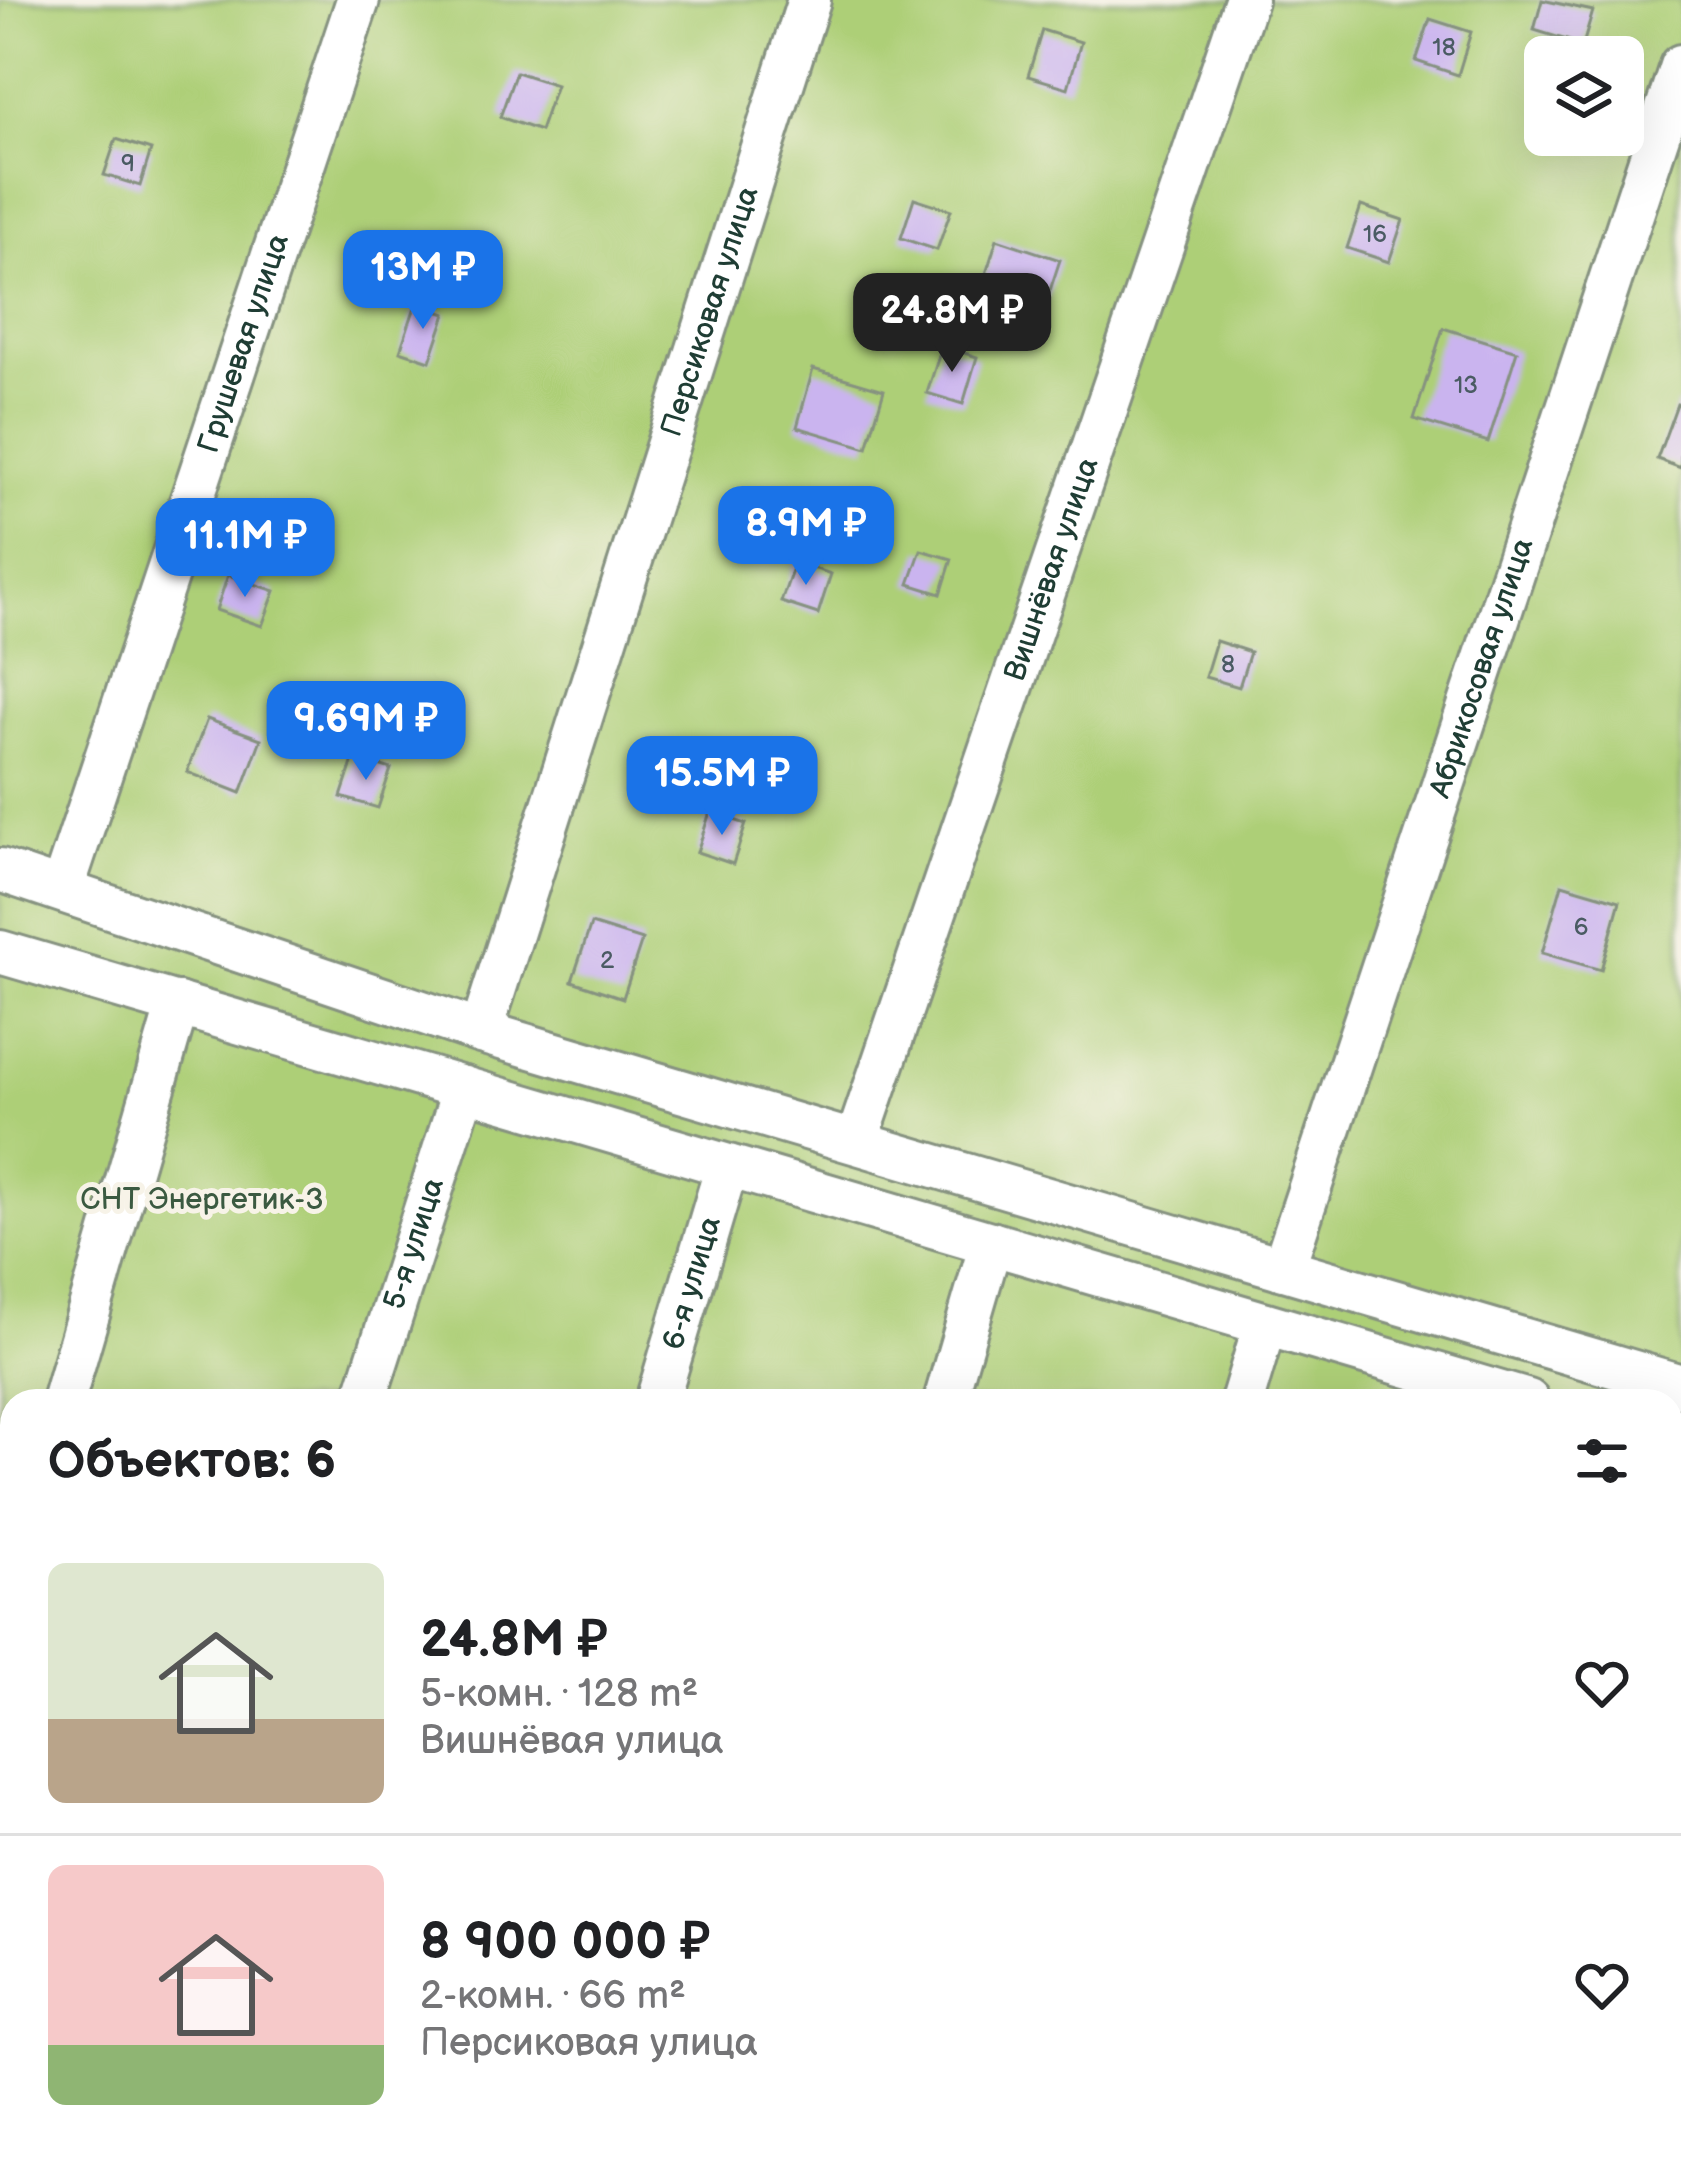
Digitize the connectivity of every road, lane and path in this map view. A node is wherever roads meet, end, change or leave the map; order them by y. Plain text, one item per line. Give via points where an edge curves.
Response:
1 (358, 0) edge
2 (809, 0) edge
3 (1246, 0) edge
4 (1681, 66) edge
5 (0, 870) edge
6 (62, 890) junction
7 (0, 952) edge
8 (178, 1004) junction
9 (481, 1032) junction
10 (464, 1088) junction
11 (857, 1140) junction
12 (728, 1166) junction
13 (991, 1243) junction
14 (1283, 1268) junction
15 (1264, 1324) junction
16 (1681, 1386) edge
17 (66, 1389) edge
18 (368, 1389) edge
19 (661, 1389) edge
20 (948, 1389) edge
21 (1245, 1389) edge
22 (1487, 1389) edge

1 - 6 street, Грушевая улица
2 - 9 street, Персиковая улица
3 - 11 street, Вишнёвая улица
4 - 14 street, Абрикосовая улица
5 - 6 street
6 - 9 street
7 - 8 street
8 - 10 street
8 - 17 street
9 - 11 street
10 - 12 street
10 - 18 street, 5-я улица
11 - 14 street
12 - 13 street
12 - 19 street, 6-я улица
13 - 15 street
13 - 20 street
14 - 16 street
15 - 21 street
15 - 22 street

